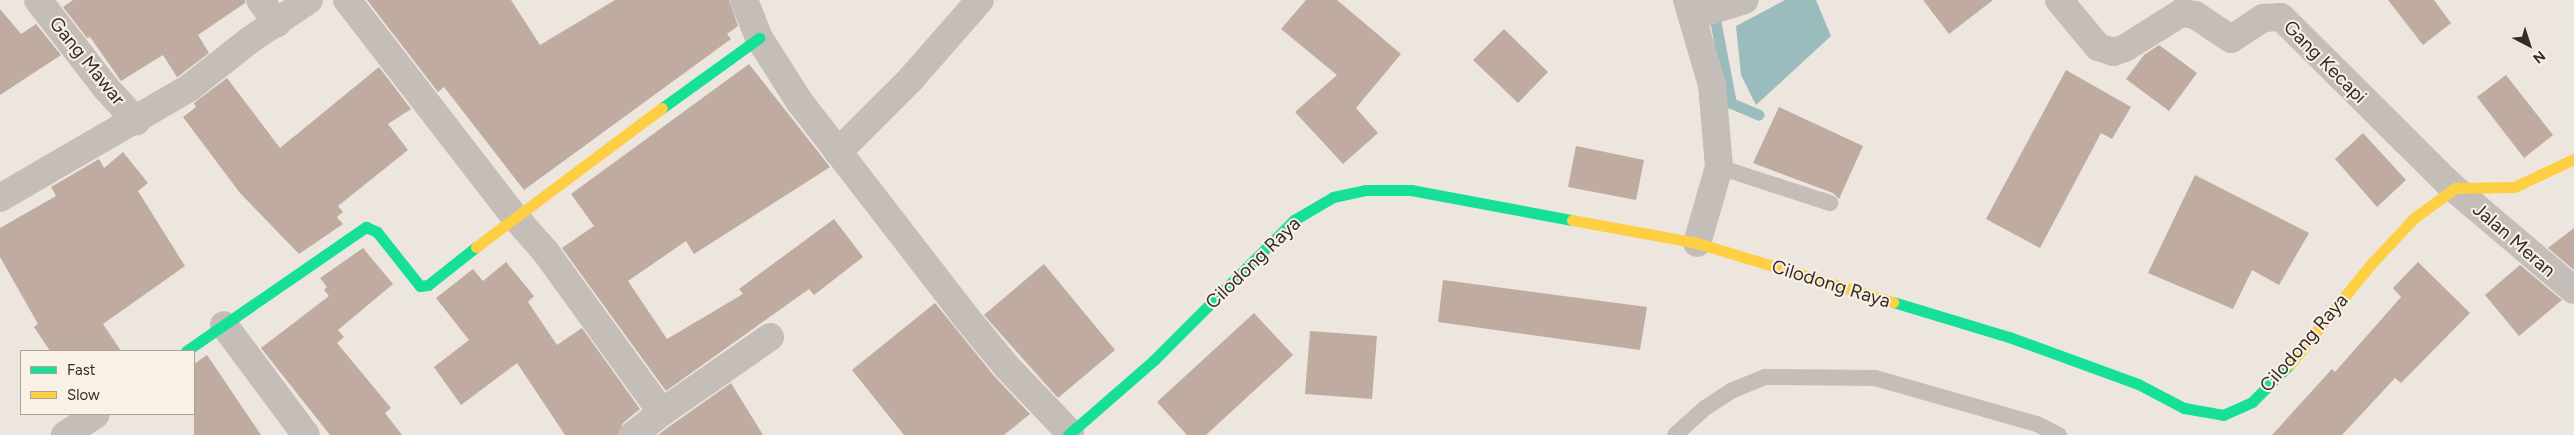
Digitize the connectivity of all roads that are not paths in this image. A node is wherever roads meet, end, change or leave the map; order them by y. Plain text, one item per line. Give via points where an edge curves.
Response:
1 (38, 0) edge
2 (260, 0) edge
3 (309, 0) edge
4 (347, 0) edge
5 (744, 0) edge
6 (980, 0) edge
7 (2059, 0) edge
8 (1738, 2) edge
9 (1694, 10) edge
10 (277, 23) junction
11 (759, 38) junction
12 (136, 121) junction
13 (838, 152) junction
14 (2574, 158) edge
15 (1719, 167) junction
16 (2455, 188) junction
17 (0, 198) edge
18 (1830, 203) dead end
19 (514, 216) junction
20 (1697, 242) junction
21 (2574, 290) edge
22 (224, 325) junction
23 (770, 337) dead end
24 (187, 350) edge
25 (661, 413) junction
26 (95, 415) edge
27 (1069, 434) edge
28 (65, 435) edge
29 (306, 435) edge
30 (633, 435) edge
31 (1675, 435) edge
32 (2059, 435) edge

1 - 12 street, Gang Mawar via 106,88
2 - 10 street
3 - 10 street
4 - 19 street
5 - 11 street
6 - 13 street via 910,80
7 - 16 street, Gang Kecapi via 2098,46 2112,52 2125,48 2181,12 2195,16 2231,39 2263,18 2281,17
8 - 9 street
9 - 15 street via 1712,85
10 - 12 street via 189,88
11 - 13 street via 799,101
11 - 19 street
12 - 17 street
13 - 27 street via 1001,360
14 - 16 street via 2514,187
15 - 18 lane
15 - 20 street
16 - 20 street, Cilodong Raya via 2408,224 2371,264 2290,364 2252,402 2223,415 2184,408 2138,384 2009,337
16 - 21 street, Jalan Meran
19 - 22 street via 424,287 377,232 366,227
19 - 25 street via 545,251
20 - 27 street, Cilodong Raya via 1410,190 1366,190 1333,197 1294,220 1154,360
22 - 24 street
22 - 29 street
23 - 25 street
25 - 30 street
26 - 28 street
31 - 32 lane via 1705,408 1733,390 1766,377 1875,378 2037,424

